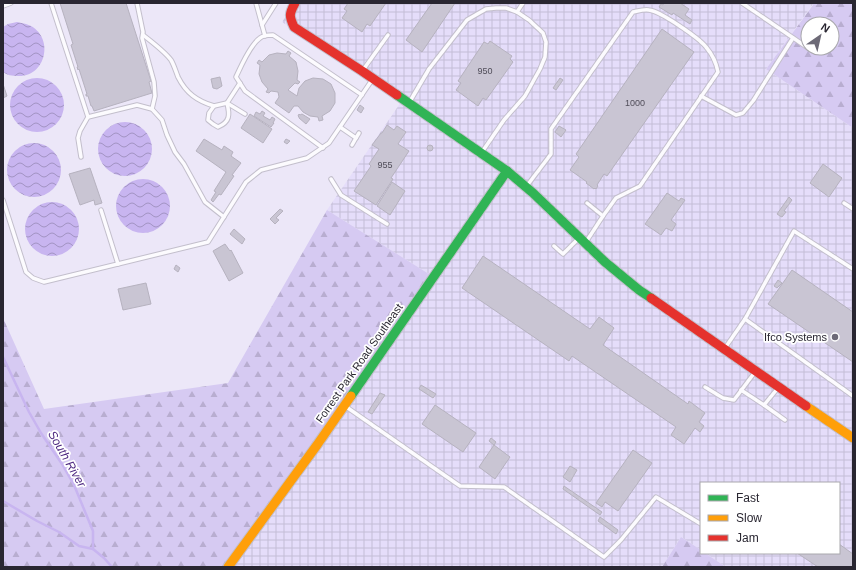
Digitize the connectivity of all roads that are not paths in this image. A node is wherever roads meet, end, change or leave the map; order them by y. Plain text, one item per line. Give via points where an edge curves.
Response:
1 (11, 3) edge
2 (52, 3) edge
3 (137, 3) edge
4 (256, 3) edge
5 (276, 3) edge
6 (295, 3) edge
7 (523, 3) edge
8 (742, 3) edge
9 (3, 6) edge
10 (517, 12) junction
11 (262, 25) junction
12 (143, 35) junction
13 (265, 36) junction
14 (388, 36) dead end
15 (793, 38) junction
16 (800, 43) edge
17 (362, 71) junction
18 (372, 79) junction
19 (240, 83) junction
20 (362, 95) junction
21 (701, 96) junction
22 (227, 103) junction
23 (409, 104) junction
24 (214, 106) junction
25 (152, 109) junction
26 (245, 114) dead end
27 (88, 117) junction
28 (340, 127) junction
29 (359, 133) dead end
30 (356, 138) junction
31 (352, 145) dead end
32 (323, 148) junction
33 (481, 153) junction
34 (81, 156) dead end
35 (507, 171) junction
36 (331, 179) dead end
37 (526, 187) junction
38 (3, 200) edge
39 (587, 203) dead end
40 (844, 203) dead end
41 (853, 209) edge
42 (101, 210) dead end
43 (603, 216) junction
44 (224, 217) junction
45 (386, 224) dead end
46 (582, 240) junction
47 (554, 246) dead end
48 (118, 264) junction
49 (853, 269) edge
50 (744, 319) junction
51 (724, 349) junction
52 (756, 371) junction
53 (705, 387) dead end
54 (779, 387) junction
55 (741, 390) junction
56 (853, 396) edge
57 (764, 405) junction
58 (344, 406) junction
59 (785, 420) dead end
60 (853, 438) edge
61 (700, 523) edge
62 (228, 567) edge

1 - 9 lane
2 - 27 lane
3 - 12 lane
4 - 11 lane
5 - 11 lane
6 - 17 street via 290,12 290,20 294,27
7 - 10 lane
8 - 15 lane
10 - 23 lane via 506,8 486,9 467,20 429,69
10 - 33 lane via 542,33 546,42 545,58 525,96
11 - 13 lane
12 - 24 lane via 171,60 179,79 195,98
12 - 25 lane via 154,82 155,96
13 - 19 lane via 255,43 241,66 236,77
13 - 20 lane via 272,35
14 - 17 lane
15 - 16 lane
15 - 21 lane via 753,102 743,112 736,116
17 - 18 street
18 - 20 lane
18 - 23 street
19 - 22 lane
19 - 32 lane via 245,91
20 - 28 lane
21 - 37 lane via 718,72 715,60 706,47 654,11 633,12 551,129 551,154
21 - 43 lane via 640,186 616,198
22 - 24 lane
22 - 24 lane via 229,118 218,127 208,120 209,112
22 - 26 lane
23 - 33 street
25 - 27 lane via 137,105
25 - 44 lane via 162,120 175,152 205,202
27 - 34 lane via 78,138
28 - 30 lane
28 - 32 lane
29 - 30 lane
30 - 31 lane
32 - 44 lane via 307,158 261,170 246,182
33 - 35 street
35 - 37 street
35 - 58 street, Forrest Park Road Southeast
36 - 45 lane via 341,195
37 - 46 street
38 - 48 lane via 26,272 33,278 44,282
39 - 43 lane
40 - 41 lane
42 - 48 lane
43 - 46 lane
44 - 48 lane via 208,242
46 - 47 lane via 563,254
46 - 51 street via 639,290
49 - 50 lane via 794,231
50 - 51 lane
50 - 56 lane
51 - 52 street
52 - 54 street
52 - 55 lane
53 - 55 lane via 723,398 734,400
54 - 57 lane
54 - 60 street
55 - 57 lane
57 - 59 lane
58 - 61 lane via 460,486 504,487 604,556 621,540 656,497
58 - 62 street, Forrest Park Road Southeast

